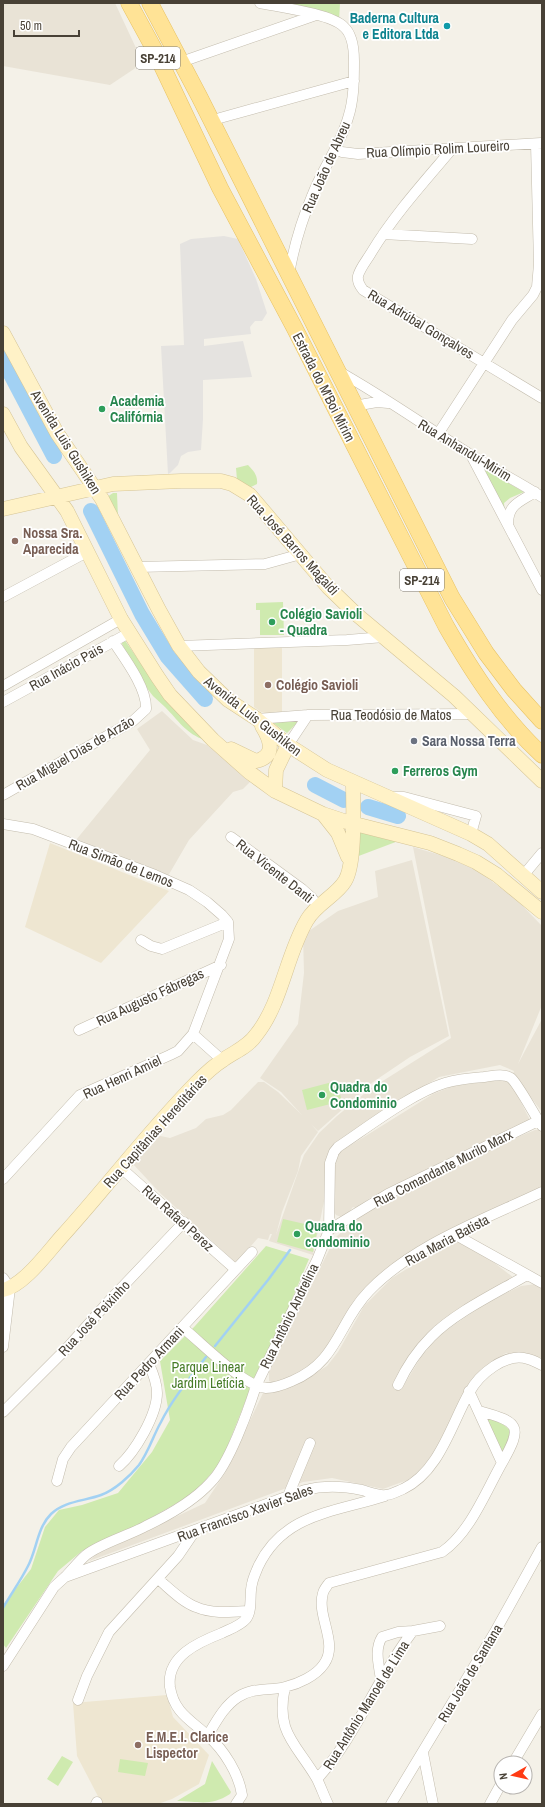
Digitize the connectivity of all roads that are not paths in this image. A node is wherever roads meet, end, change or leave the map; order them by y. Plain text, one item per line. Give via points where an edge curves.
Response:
1 (129, 3) edge
2 (150, 3) edge
3 (260, 3) edge
4 (316, 15) junction
5 (181, 62) junction
6 (354, 81) junction
7 (211, 122) junction
8 (539, 143) edge
9 (335, 148) junction
10 (452, 149) junction
11 (383, 234) junction
12 (472, 239) dead end
13 (289, 276) junction
14 (538, 294) edge
15 (3, 333) edge
16 (484, 361) junction
17 (336, 370) junction
18 (325, 389) junction
19 (542, 398) edge
20 (388, 403) junction
21 (354, 406) junction
22 (3, 414) edge
23 (438, 434) junction
24 (470, 455) junction
25 (95, 488) junction
26 (538, 495) edge
27 (58, 498) junction
28 (3, 509) edge
29 (508, 524) junction
30 (87, 552) junction
31 (301, 554) junction
32 (137, 567) junction
33 (542, 590) edge
34 (3, 597) edge
35 (121, 619) junction
36 (129, 633) junction
37 (384, 637) junction
38 (113, 641) junction
39 (179, 646) junction
40 (3, 686) edge
41 (3, 702) edge
42 (473, 714) junction
43 (308, 715) junction
44 (257, 719) junction
45 (542, 721) edge
46 (213, 740) junction
47 (288, 745) junction
48 (542, 755) edge
49 (542, 781) edge
50 (353, 782) junction
51 (275, 791) junction
52 (3, 795) edge
53 (323, 814) junction
54 (3, 824) edge
55 (352, 824) junction
56 (231, 837) dead end
57 (542, 853) edge
58 (350, 863) junction
59 (522, 875) junction
60 (542, 892) edge
61 (318, 906) junction
62 (542, 912) edge
63 (228, 922) junction
64 (141, 940) dead end
65 (221, 965) junction
66 (79, 1030) dead end
67 (193, 1034) junction
68 (222, 1060) junction
69 (540, 1124) edge
70 (120, 1167) junction
71 (3, 1178) edge
72 (542, 1192) edge
73 (184, 1222) junction
74 (329, 1230) junction
75 (454, 1234) junction
76 (252, 1252) dead end
77 (235, 1269) junction
78 (534, 1276) edge
79 (542, 1283) edge
80 (5, 1285) edge
81 (183, 1328) junction
82 (3, 1347) edge
83 (149, 1364) junction
84 (542, 1365) edge
85 (398, 1385) dead end
86 (256, 1386) junction
87 (469, 1391) junction
88 (479, 1411) junction
89 (3, 1412) edge
90 (310, 1443) dead end
91 (502, 1463) junction
92 (119, 1466) dead end
93 (57, 1481) dead end
94 (288, 1496) junction
95 (386, 1496) junction
96 (195, 1530) junction
97 (542, 1547) edge
98 (65, 1577) junction
99 (158, 1579) junction
100 (249, 1611) junction
101 (440, 1626) dead end
102 (414, 1631) junction
103 (3, 1666) edge
104 (381, 1680) junction
105 (285, 1687) junction
106 (78, 1700) dead end
107 (542, 1714) edge
108 (208, 1735) junction
109 (423, 1753) junction
110 (518, 1755) edge
111 (317, 1779) junction
112 (495, 1795) edge
113 (236, 1804) edge
114 (328, 1804) edge
115 (391, 1804) edge
116 (433, 1804) edge
117 (490, 1804) edge

1 - 18 main road, Estrada do M'Boi Mirim / SP-214 via 153,47 220,188
2 - 5 main road, Estrada do M'Boi Mirim / SP-214
3 - 4 street, Rua João de Abreu
4 - 5 street
4 - 6 street, Rua João de Abreu via 337,22 345,27 351,36
5 - 7 main road, Estrada do M'Boi Mirim / SP-214
6 - 7 street
6 - 9 street, Rua João de Abreu via 348,119
7 - 13 main road, Estrada do M'Boi Mirim / SP-214
8 - 10 street, Rua Olímpio Rolim Loureiro
8 - 14 street
9 - 10 street, Rua Olímpio Rolim Loureiro via 342,152 358,154
9 - 13 street, Rua João de Abreu via 312,195 294,245
10 - 11 street, Rua Adrúbal Gonçalves
11 - 12 street
11 - 16 street, Rua Adrúbal Gonçalves via 360,270 358,278 363,290
13 - 17 main road, Estrada do M'Boi Mirim / SP-214
14 - 16 street via 512,320
15 - 25 main road, Avenida Luis Gushiken via 57,433
16 - 19 street, Rua Adrúbal Gonçalves
16 - 23 street
17 - 20 street, Rua Anhanduí-Mirim via 367,387
17 - 21 main road, Estrada do M'Boi Mirim / SP-214
18 - 21 main road via 342,406
18 - 48 main road, Estrada do M'Boi Mirim / SP-214 via 453,639 510,723
20 - 21 street via 376,402
20 - 23 street, Rua Anhanduí-Mirim
21 - 45 main road, Estrada do M'Boi Mirim / SP-214 via 466,623 514,690
22 - 27 main road via 21,447
23 - 24 street, Rua Anhanduí-Mirim
24 - 26 street, Rua Anhanduí-Mirim
24 - 29 street
25 - 27 main road, Rua José Barros Magaldi
25 - 31 main road, Rua José Barros Magaldi via 113,484 181,481 221,481 232,484 250,495
25 - 32 main road, Avenida Luis Gushiken
26 - 29 street via 512,507 509,511
27 - 28 main road, Rua José Barros Magaldi
27 - 30 main road
29 - 33 street
30 - 34 street
30 - 35 main road
31 - 32 street via 265,564
31 - 37 main road, Rua José Barros Magaldi via 328,587
32 - 39 main road, Avenida Luis Gushiken
35 - 36 main road
35 - 40 street, Rua Inácio Pais
36 - 38 street, Rua Inácio Pais
36 - 46 main road via 170,694
37 - 39 street
37 - 42 main road, Rua José Barros Magaldi
38 - 41 street, Rua Inácio Pais
38 - 52 street, Rua Miguel Dias de Arzão via 139,683 146,709 133,722
39 - 44 main road, Avenida Luis Gushiken via 211,685
42 - 43 street, Rua Teodósio de Matos
42 - 49 main road, Rua José Barros Magaldi
43 - 44 street, Rua Teodósio de Matos
43 - 47 street
44 - 46 main road via 269,737 270,744 268,753 258,761 251,760
44 - 47 main road, Avenida Luis Gushiken
46 - 51 main road
47 - 50 main road, Avenida Luis Gushiken via 327,770
47 - 51 main road via 276,770
50 - 55 main road, Rua Capitânias Hereditárias
50 - 59 main road, Avenida Luis Gushiken via 472,834 488,844
51 - 53 main road
53 - 55 main road
53 - 58 main road via 343,842
54 - 63 street, Rua Simão de Lemos via 33,829 182,887 207,902
55 - 58 main road, Rua Capitânias Hereditárias
55 - 62 main road via 430,843 476,862 515,889
56 - 61 street, Rua Vicente Danti via 311,896
57 - 59 street
58 - 61 main road, Rua Capitânias Hereditárias via 345,882
59 - 60 main road, Avenida Luis Gushiken
61 - 68 main road, Rua Capitânias Hereditárias via 307,919 300,934 264,1025 244,1047
63 - 64 street via 162,948 151,946
63 - 65 street, Rua Henri Amiel via 229,939
65 - 66 street, Rua Augusto Fábregas
65 - 67 street, Rua Henri Amiel
67 - 68 street
67 - 71 street, Rua Henri Amiel via 178,1051 80,1095
68 - 70 main road, Rua Capitânias Hereditárias via 197,1082
69 - 74 street, Rua Comandante Murilo Marx via 388,1194
69 - 74 street, Rua Antônio Andrelina via 513,1080 505,1075 444,1083 405,1103 334,1152 330,1163
70 - 73 street, Rua Rafael Perez
70 - 80 main road, Rua Capitânias Hereditárias via 73,1224 23,1278
72 - 75 street, Rua Maria Batista
73 - 77 street, Rua Rafael Perez
73 - 89 street, Rua José Peixinho via 68,1347
74 - 86 street, Rua Antônio Andrelina
75 - 78 street
75 - 86 street, Rua Maria Batista via 404,1262 369,1291 357,1305 331,1352 313,1370 282,1385 266,1388
76 - 77 street, Rua Pedro Armani
77 - 81 street, Rua Pedro Armani
78 - 79 street
78 - 85 street via 476,1304 432,1336 420,1349
80 - 82 street
81 - 83 street, Rua Pedro Armani
81 - 86 street
83 - 92 street via 157,1391 153,1411 142,1437
83 - 93 street, Rua Pedro Armani via 71,1447 63,1459
84 - 87 street via 528,1358 510,1358 485,1373
86 - 98 street, Rua Antônio Andrelina via 231,1449 212,1482 176,1509 86,1555
87 - 88 street
87 - 95 street via 457,1420 425,1472 416,1482
88 - 91 street
88 - 91 street via 506,1420 516,1430 513,1444
90 - 94 street
91 - 105 street via 469,1523 451,1546 442,1552 329,1582 323,1593 321,1606 329,1645 328,1656 320,1669 310,1677
94 - 95 street, Rua Francisco Xavier Sales via 331,1486
94 - 96 street, Rua Francisco Xavier Sales
95 - 100 street via 322,1513 293,1526 281,1535 258,1566 252,1584
96 - 98 street, Rua Francisco Xavier Sales
96 - 99 street via 178,1556
97 - 109 street, Rua João de Santana
98 - 103 street, Rua Francisco Xavier Sales via 54,1587
99 - 100 street via 195,1607 220,1612
99 - 106 street via 109,1632
100 - 108 street via 246,1619 237,1626 198,1643 185,1652 173,1669 170,1686 174,1701 182,1715
101 - 102 street, Rua Antônio Manoel de Lima
102 - 104 street, Rua Antônio Manoel de Lima via 398,1651
102 - 104 street via 382,1637 377,1654
104 - 111 street, Rua Antônio Manoel de Lima via 341,1748
105 - 108 street via 252,1691 237,1697 226,1708
105 - 111 street via 281,1705 282,1718 290,1738
107 - 110 street
108 - 113 street via 240,1783 242,1795
109 - 115 street, Rua João de Santana
109 - 116 street
111 - 114 street
112 - 117 street

